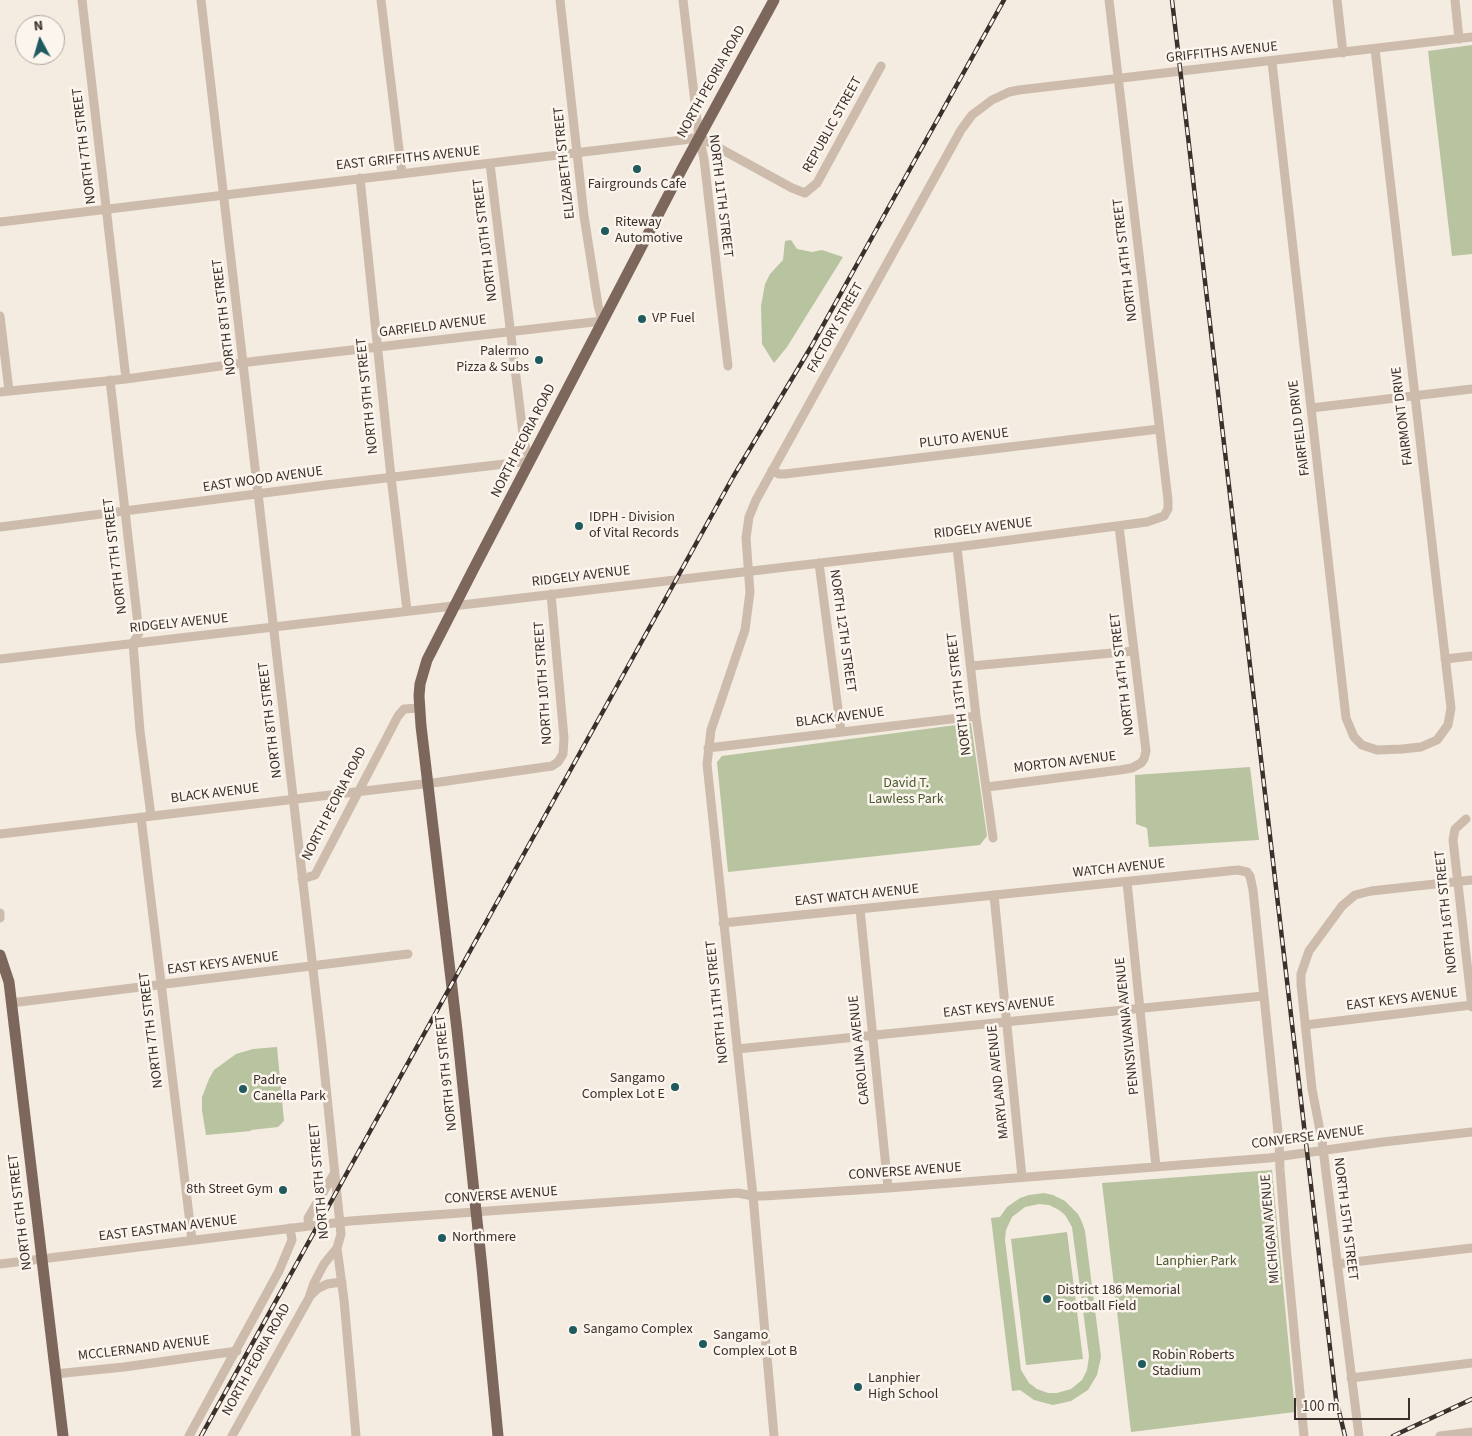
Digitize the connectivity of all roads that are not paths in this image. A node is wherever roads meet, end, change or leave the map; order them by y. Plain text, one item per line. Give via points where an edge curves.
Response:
1 (82, 0) edge
2 (201, 0) edge
3 (381, 0) edge
4 (560, 0) edge
5 (683, 0) edge
6 (774, 0) edge
7 (1110, 0) edge
8 (1337, 0) edge
9 (1455, 0) edge
10 (1472, 38) edge
11 (1459, 39) junction
12 (1375, 49) junction
13 (1342, 53) junction
14 (1272, 62) junction
15 (880, 66) dead end
16 (1119, 78) junction
17 (980, 108) joint
18 (699, 137) junction
19 (578, 153) junction
20 (490, 164) junction
21 (402, 174) junction
22 (360, 178) junction
23 (224, 196) junction
24 (106, 210) junction
25 (0, 222) edge
26 (0, 316) edge
27 (602, 321) junction
28 (510, 332) junction
29 (377, 348) junction
30 (244, 363) junction
31 (728, 366) dead end
32 (126, 379) junction
33 (110, 380) junction
34 (1472, 389) edge
35 (4, 392) edge
36 (1414, 396) junction
37 (1311, 408) junction
38 (1159, 430) junction
39 (530, 461) junction
40 (772, 470) junction
41 (391, 477) junction
42 (259, 494) junction
43 (125, 511) junction
44 (1164, 516) joint
45 (1119, 526) junction
46 (0, 527) edge
47 (957, 546) junction
48 (819, 563) junction
49 (748, 571) junction
50 (550, 594) junction
51 (455, 605) junction
52 (407, 610) junction
53 (274, 628) junction
54 (133, 643) junction
55 (1134, 651) junction
56 (1472, 656) edge
57 (0, 659) edge
58 (1445, 659) junction
59 (970, 666) junction
60 (419, 708) junction
61 (976, 716) junction
62 (841, 732) junction
63 (708, 748) junction
64 (1402, 750) joint
65 (1144, 759) joint
66 (552, 766) joint
67 (428, 783) junction
68 (987, 786) junction
69 (359, 791) junction
70 (293, 799) junction
71 (146, 817) junction
72 (1466, 818) dead end
73 (0, 834) edge
74 (993, 838) dead end
75 (1247, 872) joint
76 (302, 879) junction
77 (1472, 880) edge
78 (1127, 882) junction
79 (1458, 882) junction
80 (994, 896) junction
81 (860, 909) junction
82 (0, 913) edge
83 (0, 918) edge
84 (723, 923) junction
85 (408, 954) dead end
86 (0, 955) edge
87 (312, 967) junction
88 (160, 986) junction
89 (1263, 996) junction
90 (11, 1003) junction
91 (1472, 1006) edge
92 (1140, 1008) junction
93 (1007, 1021) junction
94 (1305, 1025) junction
95 (873, 1034) junction
96 (737, 1049) junction
97 (1472, 1132) edge
98 (1323, 1150) junction
99 (1279, 1157) junction
100 (1156, 1167) junction
101 (334, 1174) junction
102 (1022, 1177) junction
103 (888, 1188) junction
104 (753, 1196) junction
105 (477, 1212) junction
106 (339, 1222) junction
107 (308, 1226) junction
108 (290, 1228) junction
109 (192, 1240) junction
110 (337, 1248) junction
111 (1472, 1248) edge
112 (42, 1259) junction
113 (0, 1264) edge
114 (1337, 1264) junction
115 (342, 1282) junction
116 (308, 1298) junction
117 (237, 1351) junction
118 (1472, 1363) edge
119 (55, 1374) junction
120 (1351, 1378) junction
121 (1472, 1432) edge
122 (63, 1436) edge
123 (189, 1436) edge
124 (232, 1436) edge
125 (356, 1436) edge
126 (498, 1436) edge
127 (774, 1436) edge
128 (1304, 1436) edge
129 (1359, 1436) edge
130 (1440, 1436) edge

1 - 24 street, NORTH 7TH STREET
2 - 23 street, NORTH 8TH STREET
3 - 21 street
4 - 19 street, ELIZABETH STREET
5 - 18 street, NORTH 11TH STREET
6 - 18 main road, NORTH PEORIA ROAD
7 - 16 street, NORTH 14TH STREET
8 - 13 street
9 - 11 street
10 - 11 street, GRIFFITHS AVENUE
11 - 12 street, GRIFFITHS AVENUE
12 - 13 street, GRIFFITHS AVENUE
12 - 36 street, FAIRMONT DRIVE
13 - 14 street, GRIFFITHS AVENUE
14 - 16 street, GRIFFITHS AVENUE
14 - 37 street, FAIRFIELD DRIVE
15 - 18 street, REPUBLIC STREET via 817,183 805,193
16 - 17 street, GRIFFITHS AVENUE via 1019,90 1000,96
16 - 38 street, NORTH 14TH STREET
17 - 40 street, FACTORY STREET via 961,130
18 - 19 street, EAST GRIFFITHS AVENUE
18 - 27 main road, NORTH PEORIA ROAD
18 - 31 street, NORTH 11TH STREET
19 - 20 street, EAST GRIFFITHS AVENUE
19 - 27 street, ELIZABETH STREET via 584,216
20 - 21 street, EAST GRIFFITHS AVENUE
20 - 28 street, NORTH 10TH STREET
21 - 22 street, EAST GRIFFITHS AVENUE
22 - 23 street, EAST GRIFFITHS AVENUE
22 - 29 street, NORTH 9TH STREET
23 - 24 street, EAST GRIFFITHS AVENUE
23 - 30 street, NORTH 8TH STREET
24 - 25 street, EAST GRIFFITHS AVENUE
24 - 32 street, NORTH 7TH STREET
26 - 35 street
27 - 28 street, GARFIELD AVENUE
27 - 39 main road, NORTH PEORIA ROAD
28 - 29 street, GARFIELD AVENUE
28 - 39 street, NORTH 10TH STREET via 524,442
29 - 30 street, GARFIELD AVENUE
29 - 41 street, NORTH 9TH STREET
30 - 32 street, GARFIELD AVENUE
30 - 42 street, NORTH 8TH STREET
32 - 33 street, GARFIELD AVENUE
33 - 35 street, GARFIELD AVENUE
33 - 43 street, NORTH 7TH STREET
34 - 36 street
36 - 37 street
36 - 58 street, FAIRMONT DRIVE
37 - 64 street, FAIRFIELD DRIVE via 1348,725 1362,745 1388,751
38 - 40 street, PLUTO AVENUE via 785,474
38 - 44 street, NORTH 14TH STREET via 1168,500
39 - 41 street, EAST WOOD AVENUE
39 - 51 main road, NORTH PEORIA ROAD
40 - 49 street, FACTORY STREET via 749,517 746,538
41 - 42 street, EAST WOOD AVENUE
41 - 52 street, NORTH 9TH STREET
42 - 43 street, EAST WOOD AVENUE
42 - 53 street, NORTH 8TH STREET
43 - 46 street, EAST WOOD AVENUE
43 - 54 street, NORTH 7TH STREET via 139,633
44 - 45 street, RIDGELY AVENUE
45 - 47 street, RIDGELY AVENUE
45 - 55 street, NORTH 14TH STREET
47 - 48 street, RIDGELY AVENUE
47 - 59 street, NORTH 13TH STREET
48 - 49 street, RIDGELY AVENUE
48 - 62 street, NORTH 12TH STREET
49 - 50 street, RIDGELY AVENUE
49 - 63 street, NORTH 11TH STREET via 750,600 746,630 717,709
50 - 51 street, RIDGELY AVENUE
50 - 66 street, NORTH 10TH STREET via 564,738 563,754
51 - 52 street, RIDGELY AVENUE
51 - 60 main road, NORTH PEORIA ROAD via 424,667
52 - 53 street, RIDGELY AVENUE
53 - 54 street, RIDGELY AVENUE
53 - 70 street, NORTH 8TH STREET
54 - 57 street, RIDGELY AVENUE
54 - 71 street, NORTH 7TH STREET
55 - 59 street
55 - 65 street, NORTH 14TH STREET via 1146,751
56 - 58 street
58 - 64 street, FAIRMONT DRIVE via 1451,708 1448,725 1430,744
59 - 61 street, NORTH 13TH STREET
60 - 67 main road, NORTH 9TH STREET
60 - 69 street, NORTH PEORIA ROAD via 404,709 398,716
61 - 62 street, BLACK AVENUE
61 - 68 street, NORTH 13TH STREET
62 - 63 street, BLACK AVENUE
63 - 84 street, NORTH 11TH STREET
65 - 68 street, MORTON AVENUE via 1137,766 1126,769
66 - 67 street, BLACK AVENUE
67 - 69 street, BLACK AVENUE
67 - 105 main road, NORTH 9TH STREET
68 - 74 street, NORTH 13TH STREET
69 - 70 street, BLACK AVENUE
69 - 76 street, NORTH PEORIA ROAD via 315,875
70 - 71 street, BLACK AVENUE
70 - 76 street, NORTH 8TH STREET
71 - 73 street, BLACK AVENUE
71 - 88 street, NORTH 7TH STREET
72 - 79 street, NORTH 16TH STREET via 1455,829 1453,840
75 - 78 street, WATCH AVENUE via 1238,870
75 - 89 street, MICHIGAN AVENUE via 1253,890
76 - 87 street, NORTH 8TH STREET
77 - 79 street
78 - 80 street, WATCH AVENUE
78 - 92 street, PENNSYLVANIA AVENUE
79 - 91 street, NORTH 16TH STREET
79 - 94 street, NORTH 15TH STREET via 1371,891 1357,894 1342,906 1309,951 1301,974
80 - 81 street, EAST WATCH AVENUE
80 - 93 street, MARYLAND AVENUE
81 - 84 street, EAST WATCH AVENUE
81 - 95 street, CAROLINA AVENUE
82 - 83 street
84 - 96 street, NORTH 11TH STREET
85 - 87 street, EAST KEYS AVENUE
86 - 90 main road, NORTH 6TH STREET
87 - 88 street, EAST KEYS AVENUE
87 - 101 street, NORTH 8TH STREET
88 - 90 street, EAST KEYS AVENUE
88 - 109 street, NORTH 7TH STREET
89 - 92 street, EAST KEYS AVENUE
89 - 99 street, MICHIGAN AVENUE
90 - 112 main road, NORTH 6TH STREET
91 - 94 street, EAST KEYS AVENUE
92 - 93 street, EAST KEYS AVENUE
92 - 100 street, PENNSYLVANIA AVENUE
93 - 95 street, EAST KEYS AVENUE
93 - 102 street, MARYLAND AVENUE
94 - 98 street, NORTH 15TH STREET
95 - 96 street, EAST KEYS AVENUE
95 - 103 street, CAROLINA AVENUE
96 - 104 street, NORTH 11TH STREET
97 - 98 street, CONVERSE AVENUE
98 - 99 street, CONVERSE AVENUE
98 - 114 street, NORTH 15TH STREET
99 - 100 street, CONVERSE AVENUE
99 - 128 street, MICHIGAN AVENUE
100 - 102 street, CONVERSE AVENUE
101 - 106 street, NORTH 8TH STREET
101 - 107 street via 308,1218
102 - 103 street, CONVERSE AVENUE
103 - 104 street, CONVERSE AVENUE
104 - 105 street, CONVERSE AVENUE via 738,1193
104 - 127 street, NORTH 11TH STREET
105 - 106 street, CONVERSE AVENUE
105 - 126 main road, NORTH 9TH STREET
106 - 107 street, EAST EASTMAN AVENUE
106 - 110 street, NORTH 8TH STREET
107 - 108 street, EAST EASTMAN AVENUE
108 - 109 street, EAST EASTMAN AVENUE
108 - 117 street via 292,1240 279,1271
109 - 112 street, EAST EASTMAN AVENUE
110 - 115 street, NORTH 8TH STREET
110 - 116 street, NORTH PEORIA ROAD via 324,1264
111 - 114 street
112 - 113 street, EAST EASTMAN AVENUE
112 - 119 main road, NORTH 6TH STREET
114 - 120 street, NORTH 15TH STREET
115 - 116 street, NORTH PEORIA ROAD via 327,1284
115 - 125 street, NORTH 8TH STREET
116 - 124 street, NORTH PEORIA ROAD
117 - 119 street, MCCLERNAND AVENUE
117 - 123 street
118 - 120 street
119 - 122 main road, NORTH 6TH STREET
120 - 129 street, NORTH 15TH STREET
121 - 130 street

